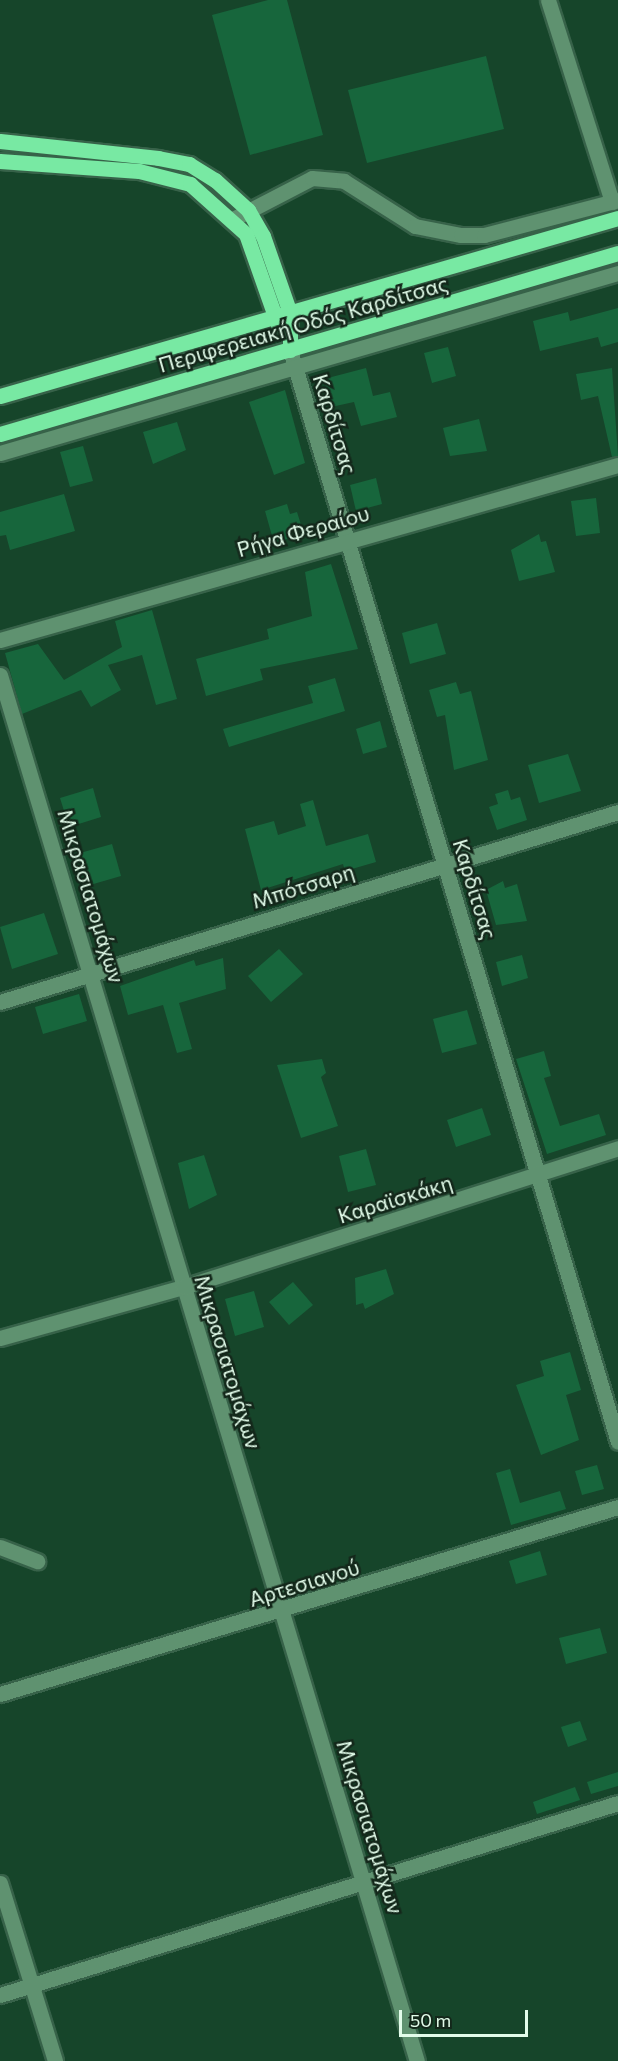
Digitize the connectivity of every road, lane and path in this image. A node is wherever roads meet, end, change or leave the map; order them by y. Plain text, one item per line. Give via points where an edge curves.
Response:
1 (548, 0) edge
2 (0, 141) edge
3 (0, 161) edge
4 (615, 201) edge
5 (248, 210) junction
6 (618, 218) edge
7 (231, 220) junction
8 (618, 253) edge
9 (618, 273) edge
10 (290, 313) junction
11 (275, 317) junction
12 (290, 350) junction
13 (295, 368) junction
14 (0, 396) edge
15 (0, 434) edge
16 (0, 453) edge
17 (618, 465) edge
18 (349, 539) junction
19 (0, 640) edge
20 (0, 675) edge
21 (618, 812) edge
22 (446, 865) junction
23 (93, 971) junction
24 (0, 1002) edge
25 (618, 1148) edge
26 (540, 1175) junction
27 (183, 1287) junction
28 (0, 1338) edge
29 (618, 1442) edge
30 (618, 1507) edge
31 (0, 1547) edge
32 (37, 1561) dead end
33 (282, 1612) junction
34 (0, 1694) edge
35 (618, 1803) edge
36 (365, 1882) junction
37 (0, 1883) edge
38 (30, 1986) junction
39 (0, 1995) edge
40 (55, 2061) edge
41 (417, 2061) edge

1 - 4 street
2 - 5 main road via 189,164
3 - 7 main road via 173,179 190,184
4 - 5 street via 484,235 461,235 415,226 344,181 327,177 295,185
5 - 7 street
5 - 10 main road via 263,236
6 - 10 main road, Περιφερειακή Οδός Καρδίτσας
7 - 11 main road via 255,253
8 - 12 main road, Περιφερειακή Οδός Καρδίτσας
9 - 13 street
10 - 11 main road, Περιφερειακή Οδός Καρδίτσας
10 - 12 main road
11 - 12 main road
11 - 14 main road, Περιφερειακή Οδός Καρδίτσας
12 - 13 street, Καρδίτσας
12 - 15 main road, Περιφερειακή Οδός Καρδίτσας
13 - 16 street
13 - 18 street, Καρδίτσας
17 - 18 street, Ρήγα Φεραίου
18 - 19 street, Ρήγα Φεραίου
18 - 22 street, Καρδίτσας
20 - 23 street, Μικρασιατομάχων
21 - 22 street, Μπότσαρη
22 - 23 street, Μπότσαρη
22 - 26 street, Καρδίτσας
23 - 24 street, Μπότσαρη
23 - 27 street, Μικρασιατομάχων
25 - 26 street, Καραϊσκάκη
26 - 27 street, Καραϊσκάκη
26 - 29 street, Καρδίτσας
27 - 28 street, Καραϊσκάκη
27 - 33 street, Μικρασιατομάχων
30 - 33 street, Αρτεσιανού
31 - 32 street
33 - 34 street, Αρτεσιανού
33 - 36 street, Μικρασιατομάχων
35 - 36 street
36 - 38 street
36 - 41 street, Μικρασιατομάχων
37 - 38 street
38 - 39 street
38 - 40 street

